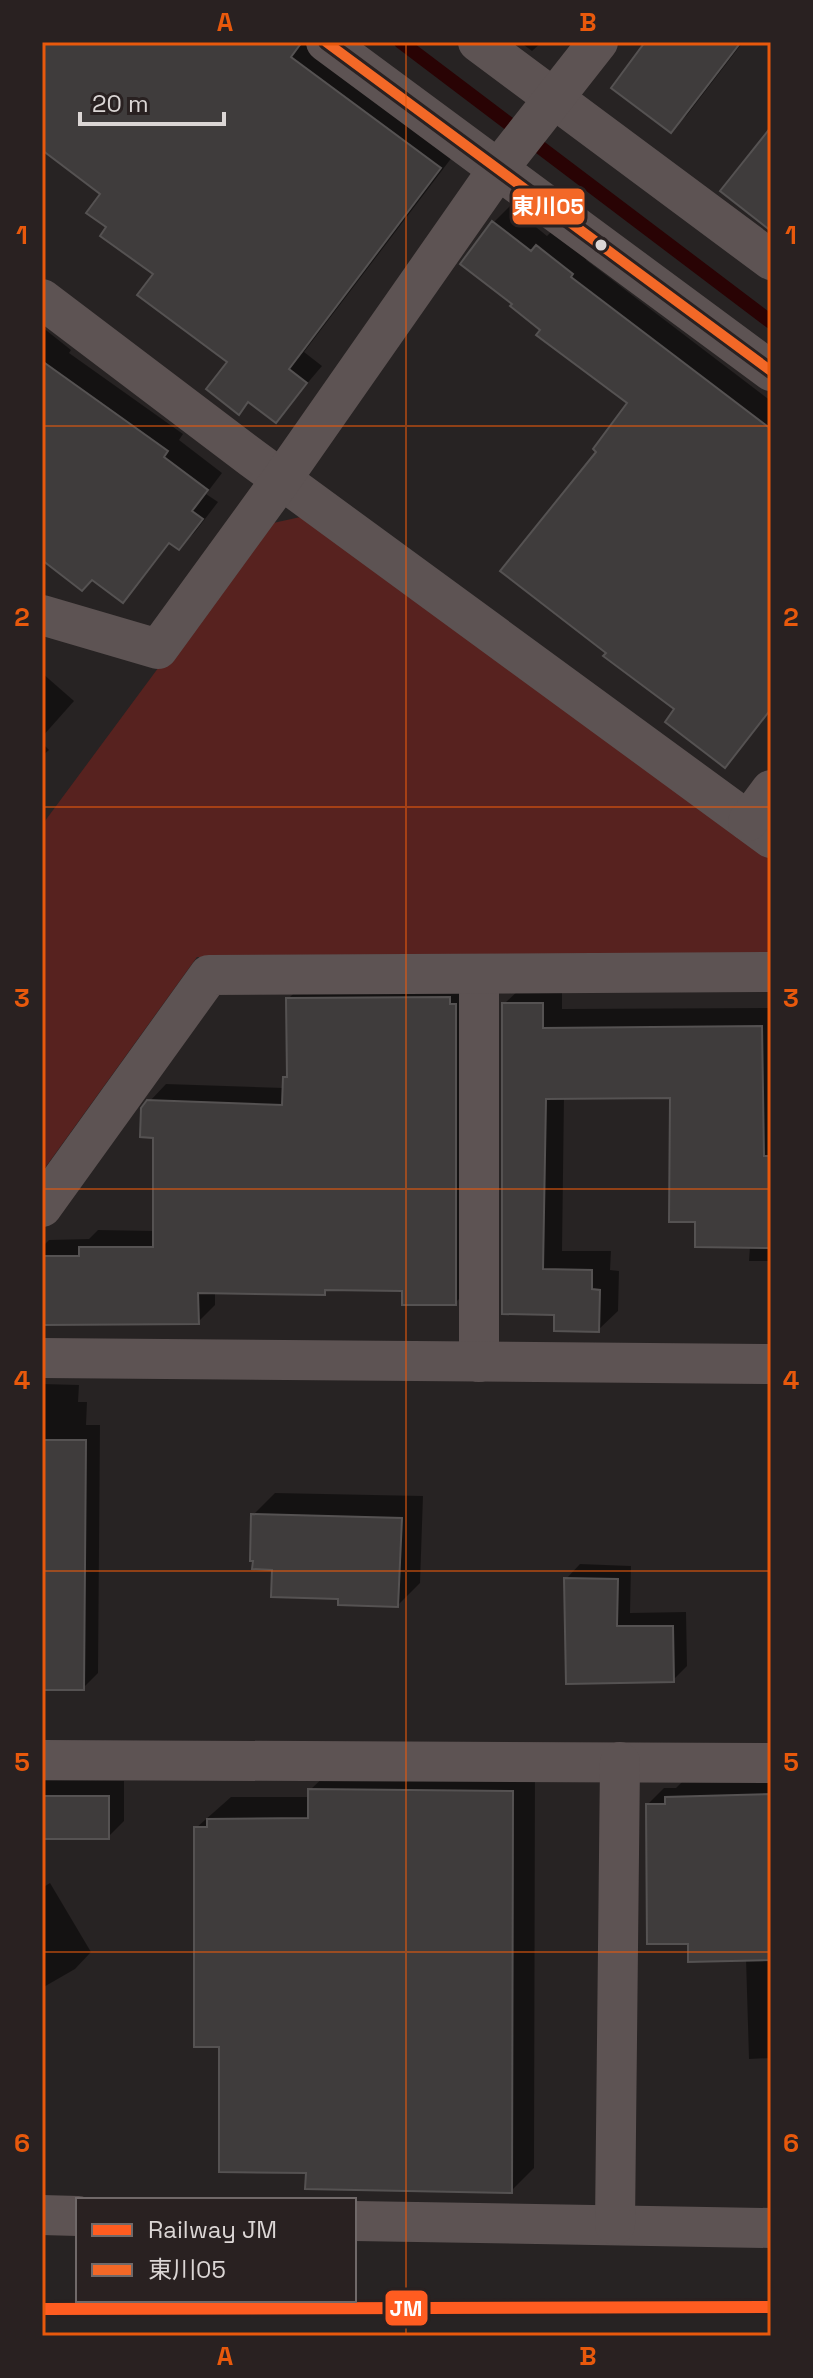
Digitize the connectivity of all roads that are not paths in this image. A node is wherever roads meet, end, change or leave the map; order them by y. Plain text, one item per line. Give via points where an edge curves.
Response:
1 (326, 42) edge
2 (478, 42) edge
3 (598, 42) edge
4 (555, 99) junction
5 (499, 168) junction
6 (771, 260) edge
7 (42, 299) edge
8 (771, 371) edge
9 (281, 480) junction
10 (42, 615) edge
11 (763, 816) edge
12 (771, 972) edge
13 (479, 974) junction
14 (42, 1207) edge
15 (42, 1358) edge
16 (479, 1362) junction
17 (771, 1364) edge
18 (42, 1760) edge
19 (620, 1762) junction
20 (771, 1763) edge
21 (42, 2215) edge
22 (76, 2216) edge
23 (356, 2221) edge
24 (615, 2225) junction
25 (771, 2228) edge

1 - 5 street
2 - 4 street
3 - 4 street
4 - 5 street
4 - 6 street
5 - 8 street
5 - 9 street
7 - 9 street
9 - 10 street via 158,649
9 - 11 street
12 - 13 street
13 - 14 street via 209,975
13 - 16 street
15 - 16 street
16 - 17 street
18 - 19 street
19 - 20 street
19 - 24 street
21 - 22 street
23 - 24 street
24 - 25 street

